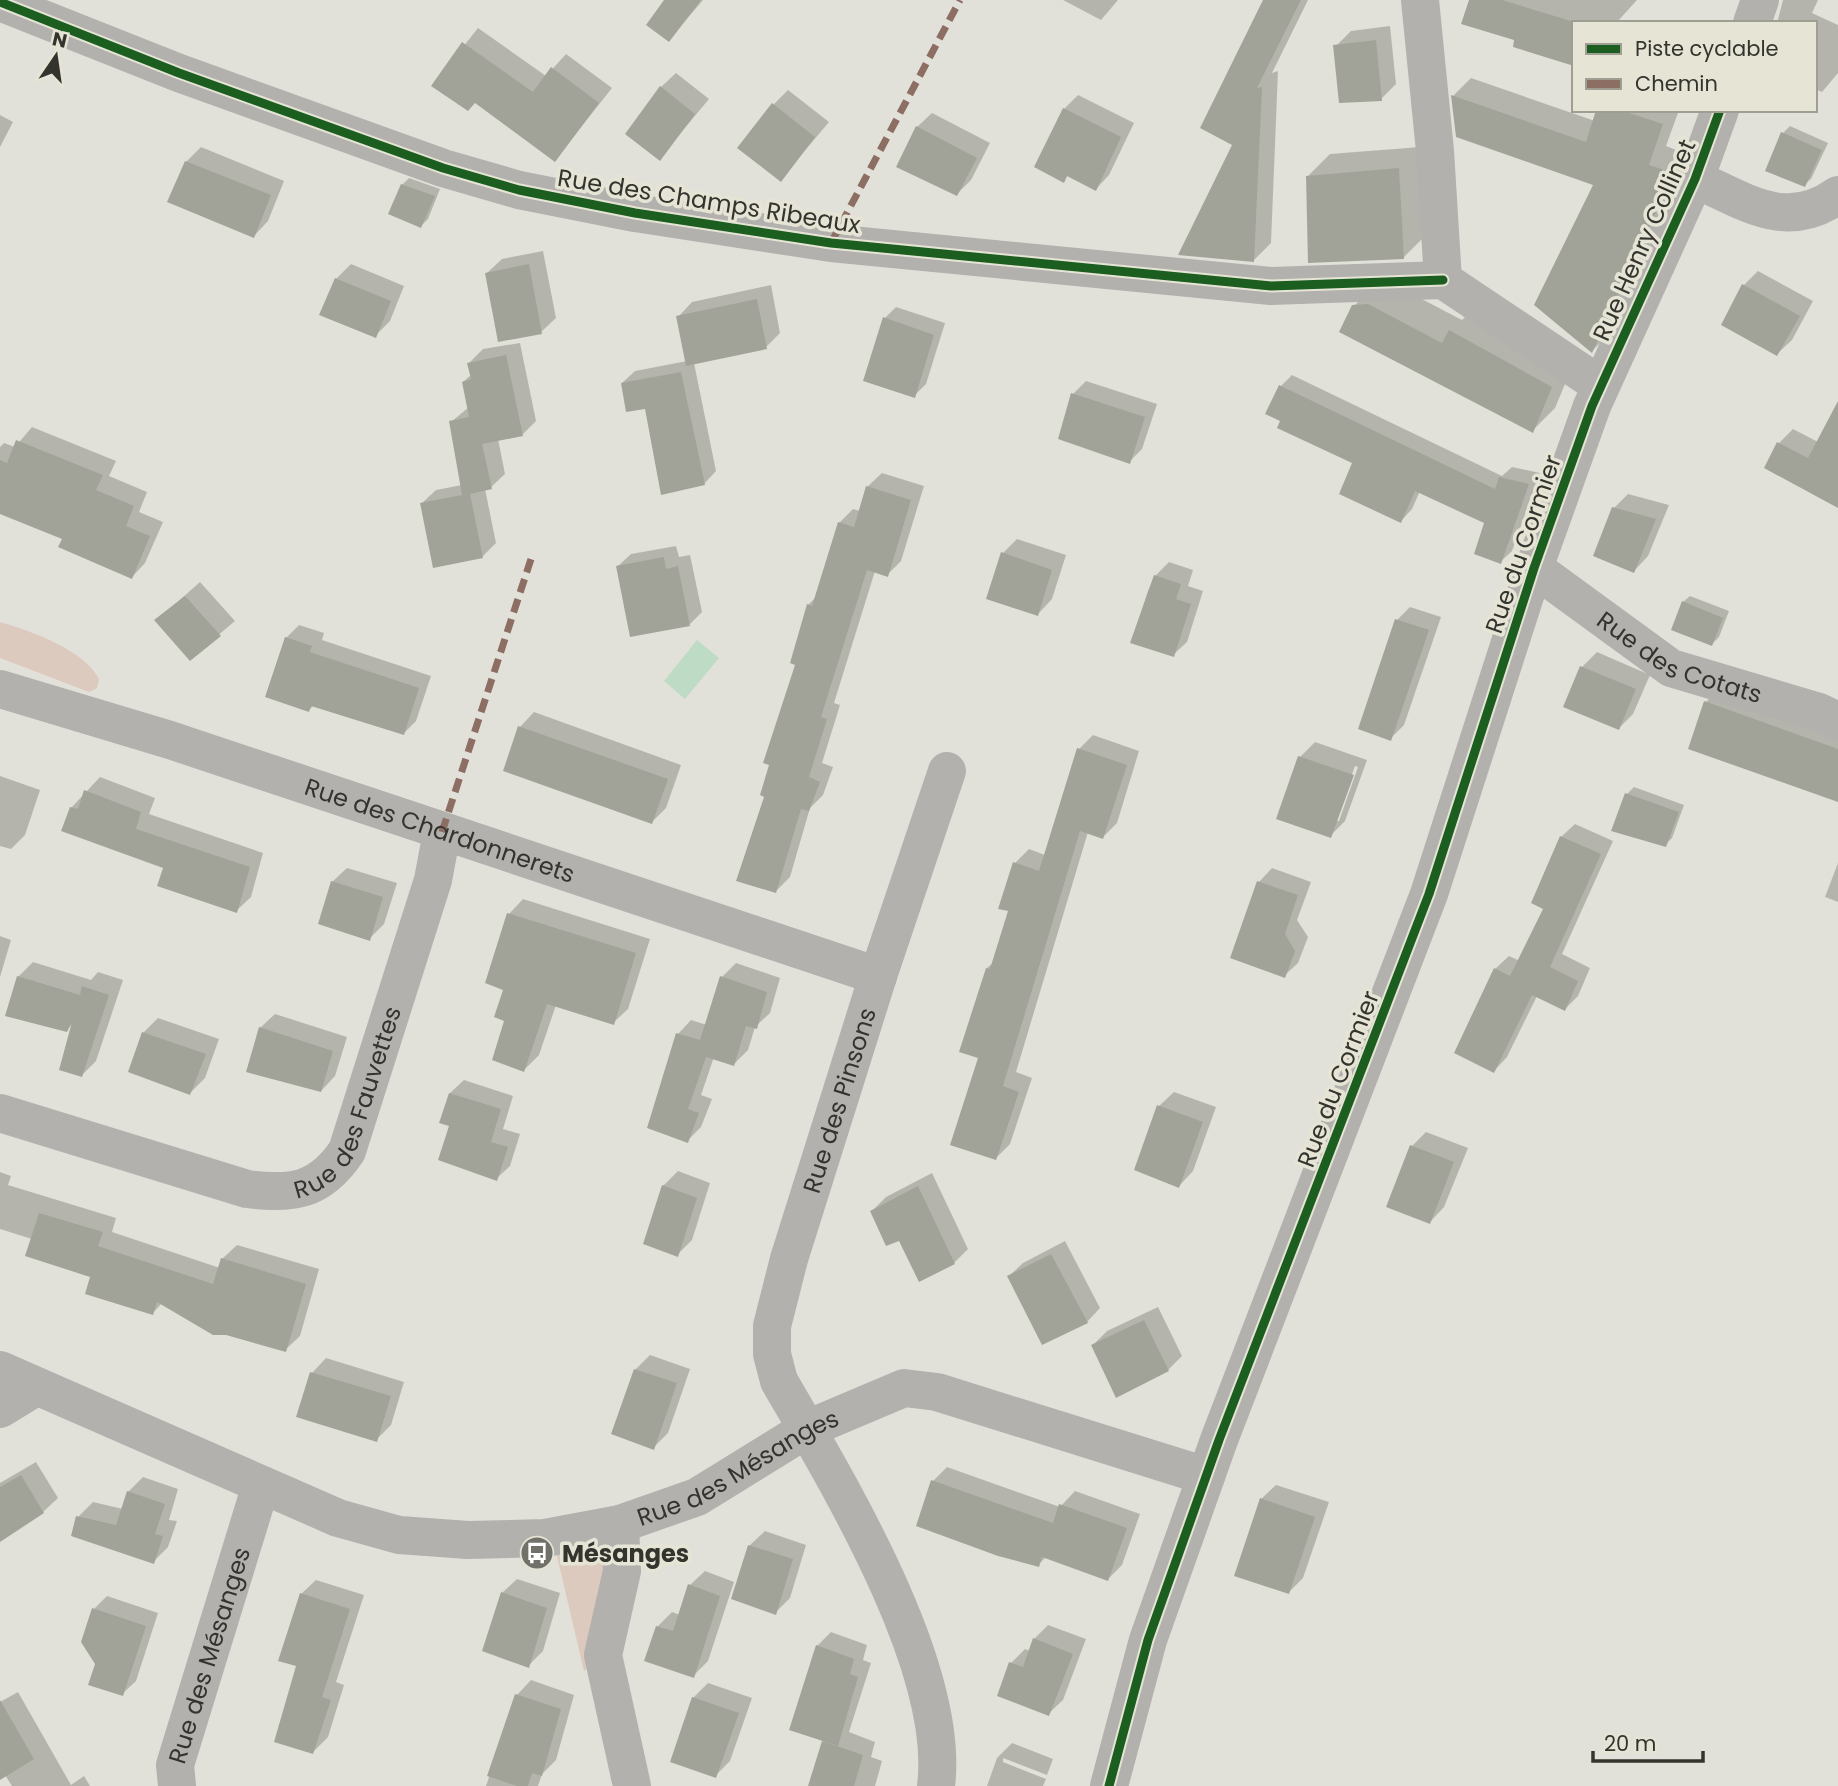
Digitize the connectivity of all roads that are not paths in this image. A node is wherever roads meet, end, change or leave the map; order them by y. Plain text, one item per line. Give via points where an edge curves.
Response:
1 (1420, 0) edge
2 (1760, 0) edge
3 (0, 2) edge
4 (1753, 21) edge
5 (1719, 112) edge
6 (1695, 179) junction
7 (1838, 195) edge
8 (1443, 280) junction
9 (1600, 385) junction
10 (1534, 568) junction
11 (0, 689) edge
12 (1838, 721) edge
13 (947, 771) dead end
14 (442, 832) junction
15 (878, 976) junction
16 (0, 1113) edge
17 (0, 1370) edge
18 (36, 1387) junction
19 (0, 1409) edge
20 (807, 1429) junction
21 (1206, 1476) junction
22 (261, 1485) junction
23 (620, 1524) junction
24 (177, 1786) edge
25 (632, 1786) edge
26 (936, 1786) edge
27 (1109, 1786) edge

1 - 8 street
2 - 4 street
3 - 8 street, Rue des Champs Ribeaux via 443,168 519,190 635,213 831,243 1272,286
5 - 6 street, Rue Henry Collinet
6 - 7 street via 1752,205 1794,215 1819,209
6 - 9 street, Rue Henry Collinet
8 - 9 street
9 - 10 street, Rue du Cormier
10 - 12 street, Rue des Cotats via 1671,668
10 - 21 street, Rue du Cormier via 1429,894
11 - 14 street, Rue des Chardonnerets via 170,740
13 - 15 street, Rue des Pinsons
14 - 15 street, Rue des Chardonnerets
14 - 16 street, Rue des Fauvettes via 433,880 347,1151 334,1170 314,1185 280,1193 247,1189
15 - 20 street, Rue des Pinsons via 772,1326 772,1354 779,1381
17 - 18 street, Rue des Mésanges
18 - 19 street
18 - 22 street, Rue des Mésanges
20 - 21 street, Rue des Mésanges via 904,1388 937,1392
20 - 23 street, Rue des Mésanges via 697,1497
20 - 26 street, Rue des Pinsons via 892,1591 932,1703 939,1759
21 - 27 street, Rue du Cormier via 1148,1640
22 - 23 street, Rue des Mésanges via 338,1518 398,1535 468,1541 545,1538
22 - 24 street, Rue des Mésanges via 175,1765
23 - 25 street via 622,1571 603,1655

